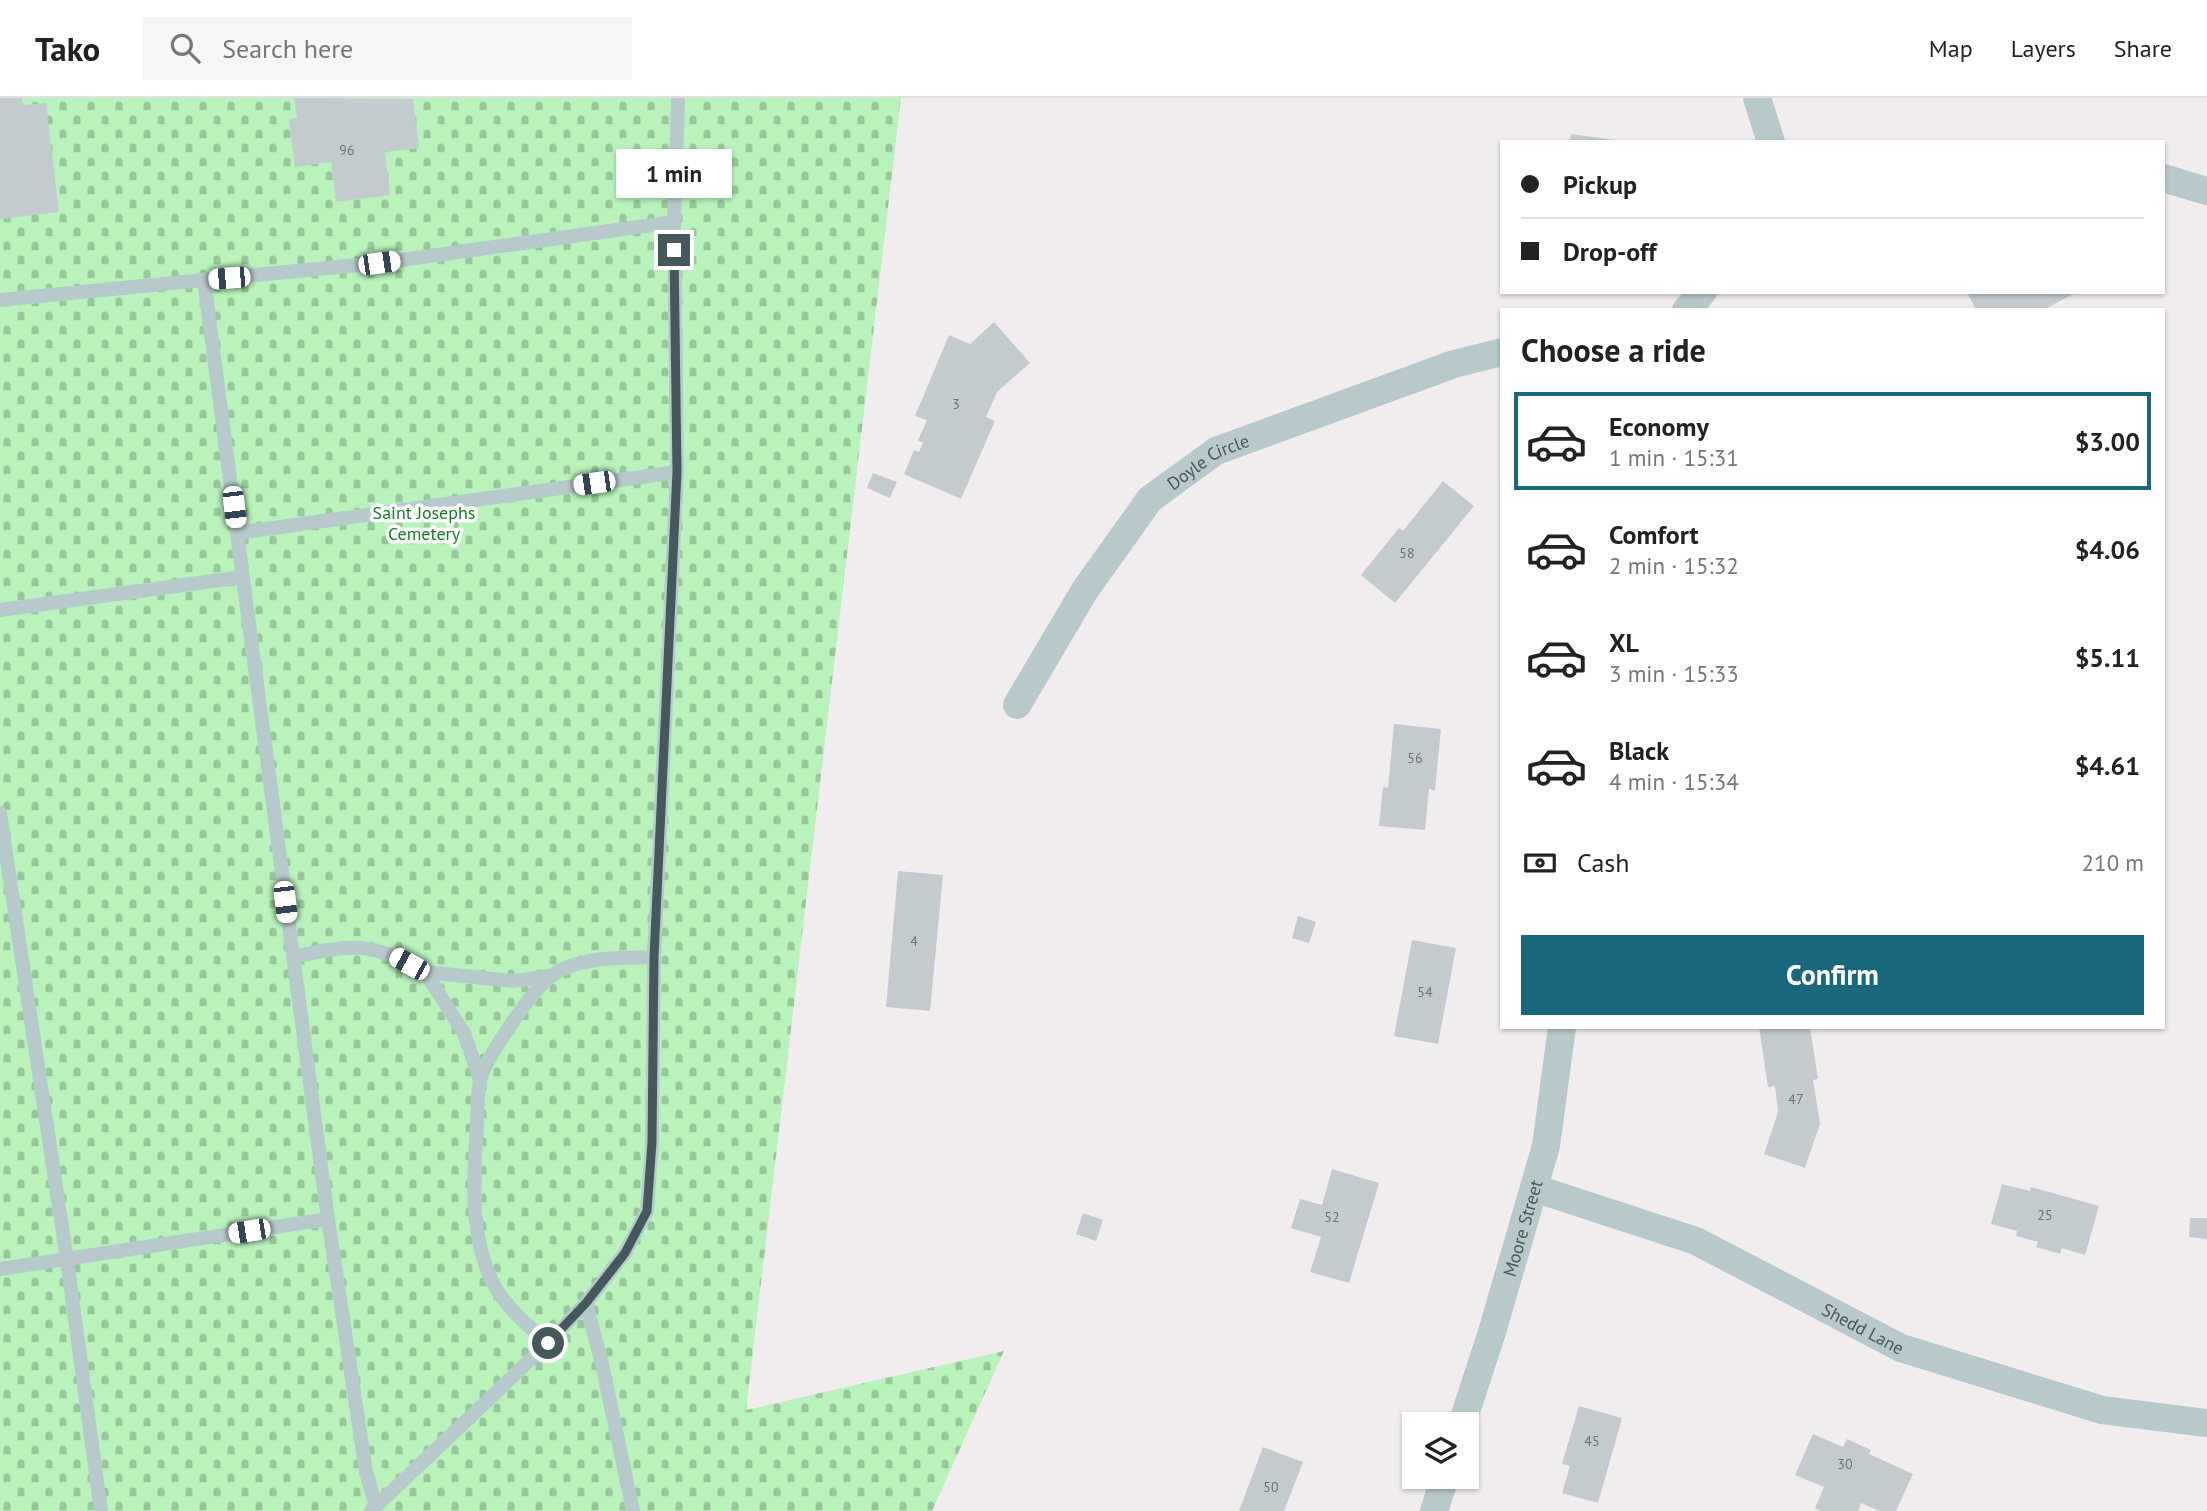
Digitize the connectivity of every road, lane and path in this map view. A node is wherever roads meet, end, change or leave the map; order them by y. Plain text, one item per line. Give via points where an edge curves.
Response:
1 (678, 98) edge
2 (1757, 98) edge
3 (1770, 140) edge
4 (2165, 179) edge
5 (2207, 191) edge
6 (674, 222) junction
7 (204, 280) junction
8 (1701, 294) edge
9 (0, 300) edge
10 (1688, 308) edge
11 (1500, 352) edge
12 (677, 472) junction
13 (237, 533) junction
14 (242, 576) junction
15 (0, 610) edge
16 (1017, 705) dead end
17 (0, 813) edge
18 (293, 957) junction
19 (654, 957) junction
20 (425, 972) junction
21 (551, 976) junction
22 (1562, 1029) edge
23 (480, 1080) junction
24 (1534, 1188) junction
25 (328, 1219) junction
26 (66, 1260) junction
27 (0, 1269) edge
28 (586, 1303) junction
29 (548, 1343) junction
30 (1466, 1412) edge
31 (2207, 1423) edge
32 (1441, 1489) edge
33 (374, 1508) edge
34 (101, 1511) edge
35 (633, 1511) edge
36 (1434, 1511) edge

1 - 6 lane
2 - 3 street
4 - 5 street
6 - 7 lane via 379,263
6 - 12 lane
7 - 9 lane
7 - 13 lane
8 - 10 street
11 - 16 street, Doyle Circle via 1454,364 1216,451 1150,499 1085,590
12 - 13 lane
12 - 19 lane
13 - 14 lane
14 - 15 lane
14 - 18 lane
17 - 26 lane
18 - 20 lane via 340,947 366,947 394,955
18 - 25 lane
19 - 21 lane via 610,958 578,964
19 - 28 lane via 647,1211 625,1253
20 - 21 lane via 513,981
20 - 23 lane via 464,1033
21 - 23 lane via 499,1041
22 - 24 street, Moore Street via 1546,1146
23 - 29 lane via 475,1207 480,1248 496,1288 515,1314
24 - 30 street, Moore Street
24 - 31 street, Shedd Lane via 1696,1241 1901,1348 2102,1410
25 - 26 lane
25 - 33 lane
26 - 27 lane
26 - 34 lane
28 - 29 lane
28 - 35 lane
29 - 33 lane
32 - 36 street

